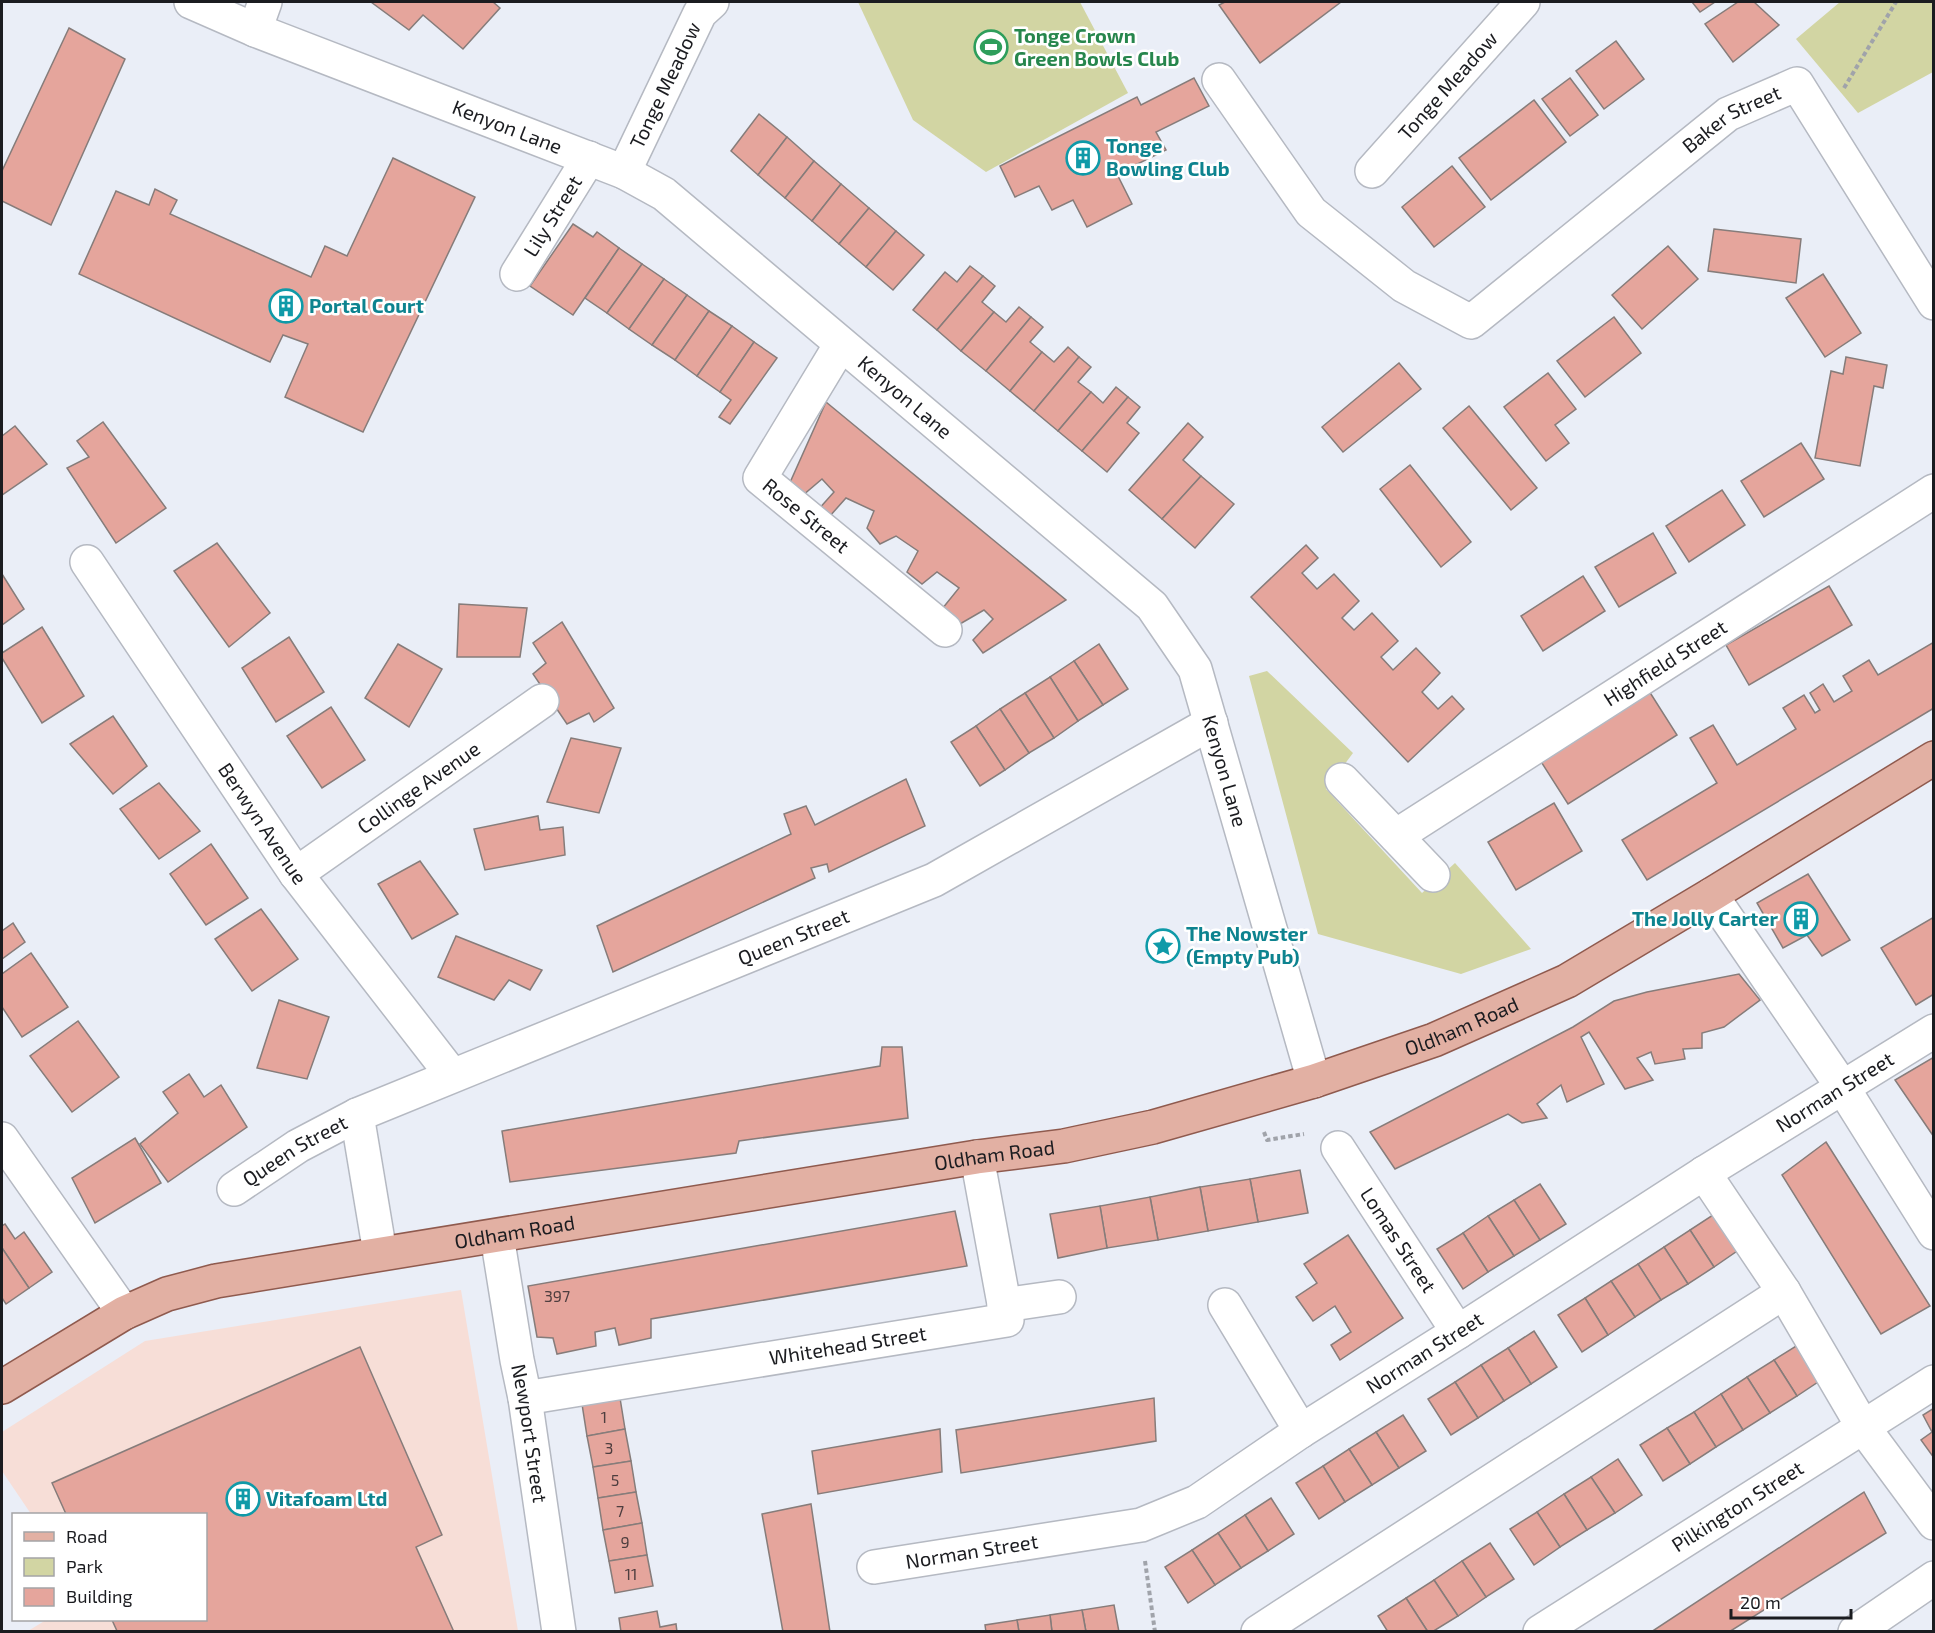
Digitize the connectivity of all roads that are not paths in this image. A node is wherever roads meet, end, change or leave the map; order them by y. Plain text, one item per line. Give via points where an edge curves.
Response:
1 (191, 2) edge
2 (712, 2) edge
3 (1523, 2) edge
4 (260, 16) edge
5 (1219, 80) dead end
6 (589, 158) junction
7 (1372, 171) dead end
8 (624, 172) junction
9 (517, 274) dead end
10 (1934, 303) edge
11 (841, 344) junction
12 (1934, 491) edge
13 (87, 562) dead end
14 (945, 630) dead end
15 (542, 701) dead end
16 (1211, 723) junction
17 (1934, 758) edge
18 (1342, 780) dead end
19 (1396, 836) junction
20 (296, 874) junction
21 (1433, 875) dead end
22 (1711, 895) junction
23 (1934, 1030) edge
24 (452, 1075) junction
25 (1314, 1081) junction
26 (1843, 1088) junction
27 (357, 1115) junction
28 (2, 1139) edge
29 (1338, 1148) road end
30 (977, 1157) junction
31 (1704, 1173) junction
32 (234, 1189) dead end
33 (1934, 1233) edge
34 (497, 1236) junction
35 (380, 1253) junction
36 (1784, 1292) junction
37 (1059, 1297) dead end
38 (1004, 1305) junction
39 (1226, 1305) dead end
40 (124, 1313) junction
41 (1458, 1332) junction
42 (1934, 1382) edge
43 (2, 1387) edge
44 (525, 1398) junction
45 (1863, 1427) junction
46 (1301, 1431) junction
47 (1934, 1523) edge
48 (874, 1567) dead end
49 (1934, 1578) edge
50 (560, 1632) edge
51 (1258, 1632) edge
52 (1540, 1632) edge
53 (1855, 1632) edge

1 - 4 street, Kenyon Lane
2 - 8 street, Tonge Meadow via 700,13
3 - 7 street, Tonge Meadow
4 - 6 street, Kenyon Lane
5 - 10 street, Baker Street via 1311,212 1404,286 1471,322 1728,114 1797,84
6 - 8 street, Kenyon Lane
6 - 9 street, Lily Street
8 - 11 street, Kenyon Lane via 664,194
11 - 14 street, Rose Street via 760,478
11 - 16 street, Kenyon Lane via 1152,606 1195,669
12 - 19 street, Highfield Street
13 - 20 street, Berwyn Avenue
15 - 20 street, Collinge Avenue
16 - 24 street, Queen Street via 934,880
16 - 25 street, Kenyon Lane
17 - 22 main road, Oldham Road
18 - 19 street
19 - 21 street
20 - 24 street, Berwyn Avenue
22 - 25 main road, Oldham Road via 1567,981 1434,1040
22 - 26 street
23 - 26 street, Norman Street
24 - 27 street, Queen Street
25 - 30 main road, Oldham Road via 1154,1127 1064,1146
26 - 31 street, Norman Street
26 - 33 street
27 - 32 street, Queen Street via 298,1146
27 - 35 street, Queen Street
28 - 40 street
29 - 41 street, Lomas Street
30 - 34 main road, Oldham Road
30 - 38 street
31 - 36 street
31 - 41 street, Norman Street
34 - 35 main road, Oldham Road
34 - 44 street, Newport Street
35 - 40 main road, Oldham Road via 216,1281 167,1294
36 - 45 street
36 - 51 street
37 - 38 street
38 - 44 street, Whitehead Street via 1007,1320
39 - 46 street
40 - 43 main road, Oldham Road
41 - 46 street, Norman Street
42 - 45 street, Pilkington Street
44 - 50 street, Newport Street
45 - 47 street
45 - 52 street, Pilkington Street
46 - 48 street, Norman Street via 1197,1502 1141,1524
49 - 53 street

